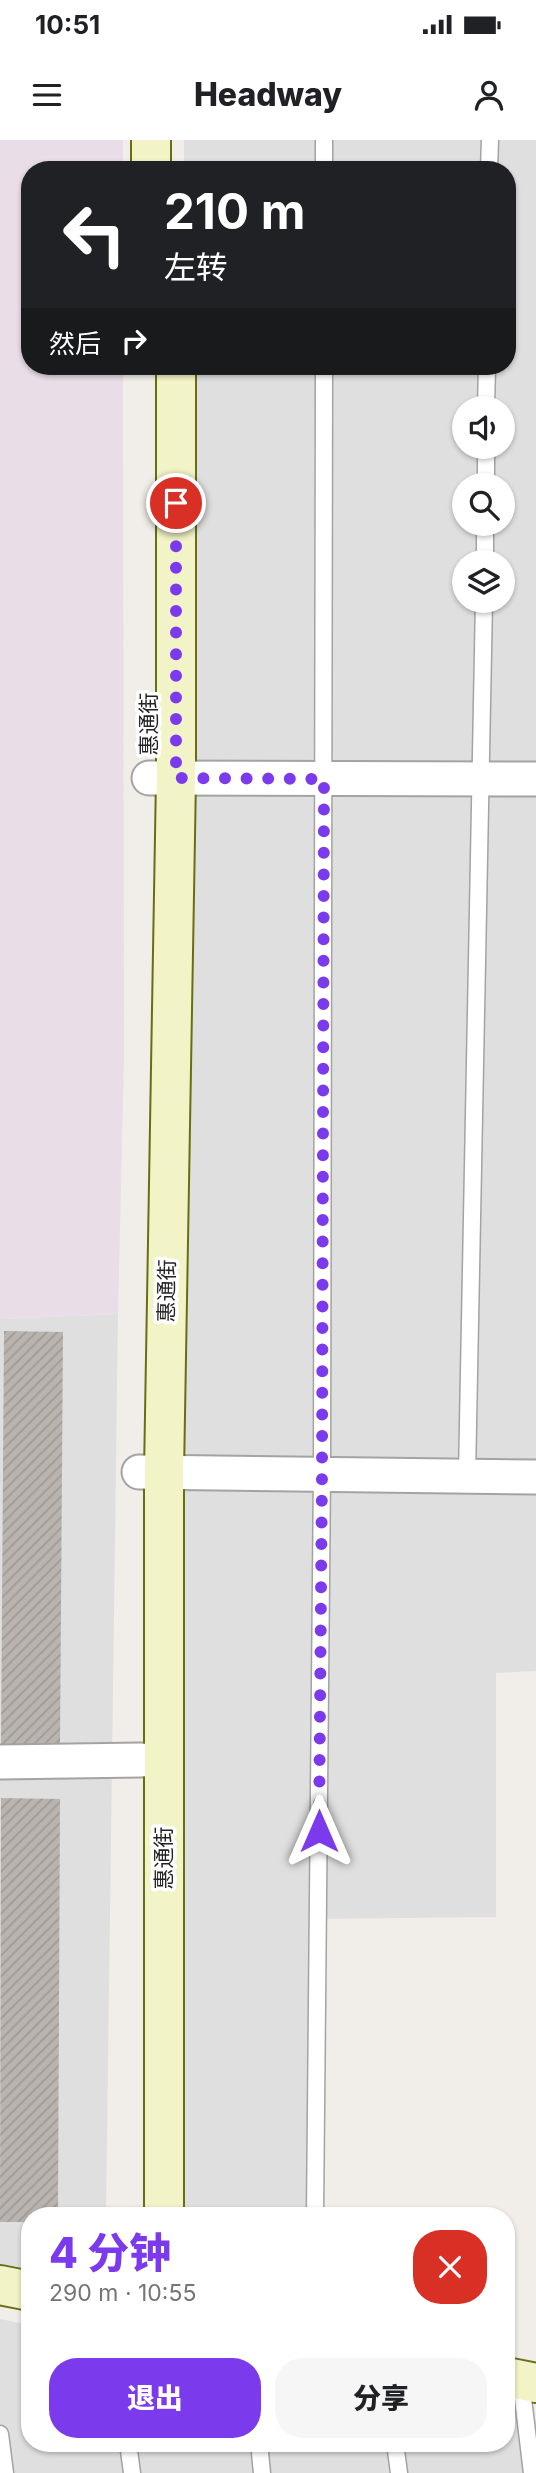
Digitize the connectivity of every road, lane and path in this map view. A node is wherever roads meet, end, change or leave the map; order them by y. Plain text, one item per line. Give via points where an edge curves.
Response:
1 (151, 140) edge
2 (177, 140) edge
3 (324, 140) edge
4 (490, 140) edge
5 (151, 161) edge
6 (176, 161) edge
7 (324, 161) edge
8 (489, 161) edge
9 (150, 375) edge
10 (176, 375) edge
11 (324, 375) edge
12 (487, 375) edge
13 (486, 396) edge
14 (484, 613) edge
15 (162, 778) junction
16 (324, 779) junction
17 (482, 779) junction
18 (536, 779) edge
19 (151, 1473) junction
20 (322, 1474) junction
21 (467, 1476) junction
22 (536, 1476) edge
23 (141, 1760) junction
24 (0, 1762) edge
25 (144, 2207) edge
26 (164, 2207) edge
27 (315, 2207) edge
28 (0, 2285) edge
29 (21, 2289) edge
30 (521, 2380) edge
31 (0, 2434) edge
32 (129, 2452) edge
33 (259, 2452) edge
34 (396, 2452) edge
35 (5, 2473) edge
36 (132, 2473) edge
37 (262, 2473) edge
38 (399, 2473) edge
39 (533, 2473) edge

1 - 5 street
2 - 6 street
3 - 7 lane
4 - 8 lane
9 - 15 street, 惠通街
10 - 15 street, 惠通街
11 - 16 lane
12 - 13 lane
14 - 17 lane
15 - 16 street
15 - 19 street, 惠通街
16 - 17 street
16 - 20 lane
17 - 18 street
17 - 21 lane
19 - 20 street
19 - 23 street, 惠通街
19 - 26 street, 惠通街
20 - 21 street
20 - 27 lane
21 - 22 street
23 - 24 street
23 - 25 street, 惠通街
28 - 29 street
30 - 39 lane
31 - 35 lane
32 - 36 lane
33 - 37 lane
34 - 38 lane

